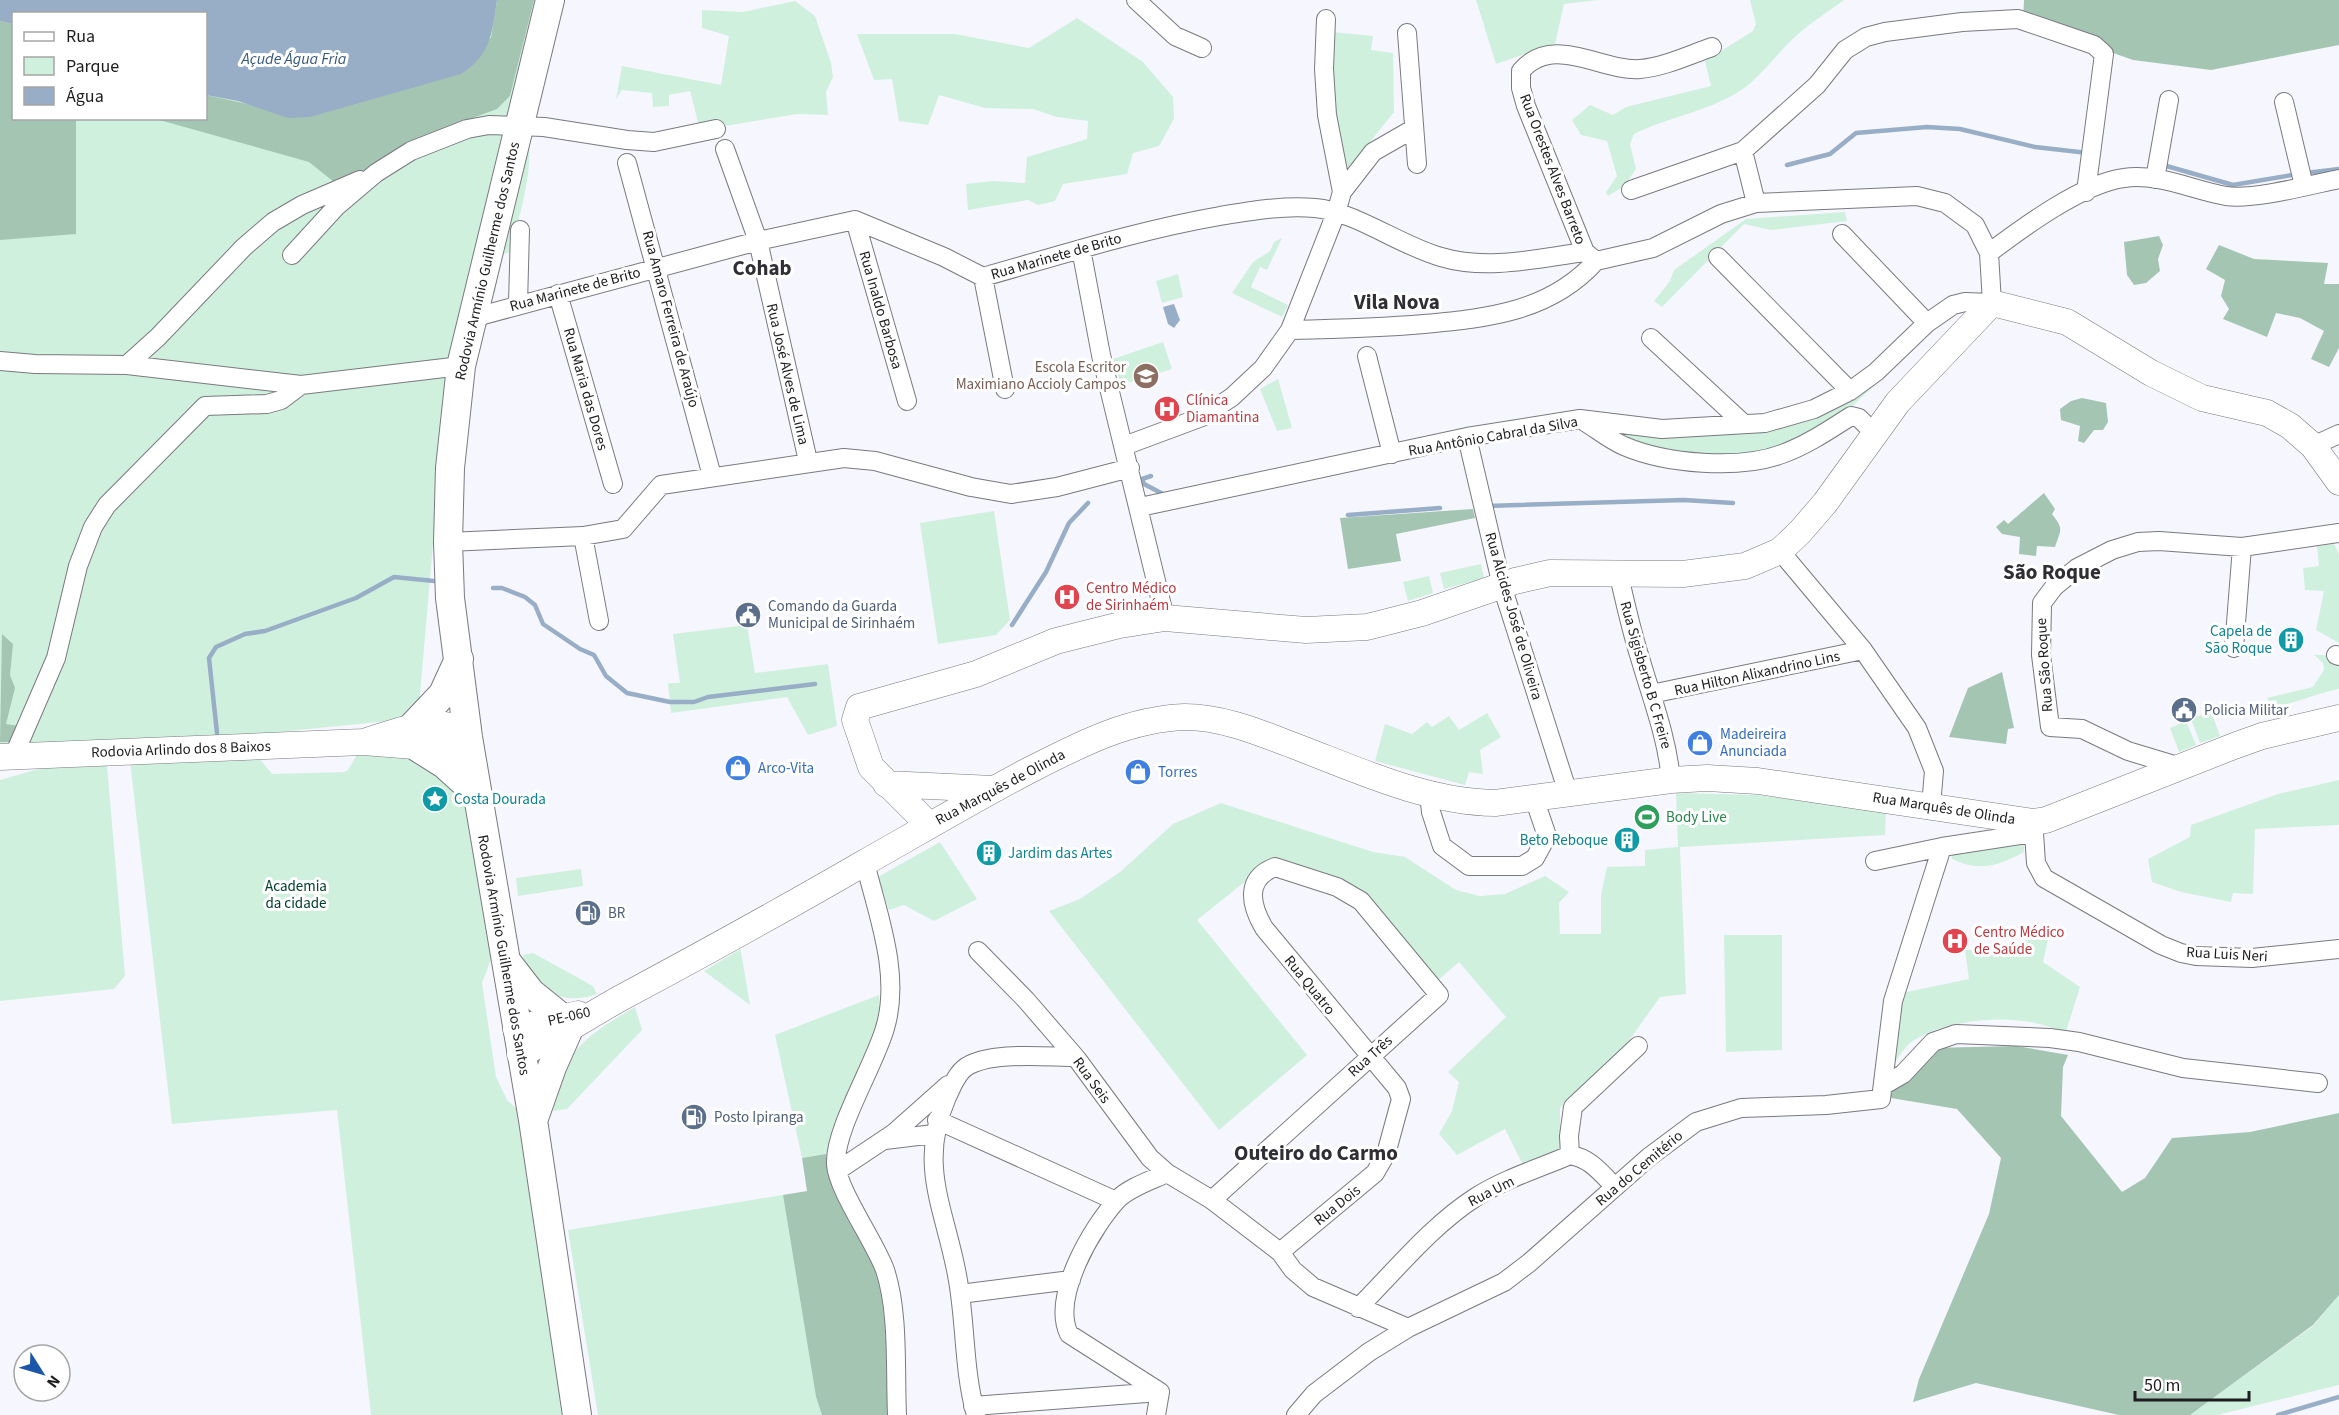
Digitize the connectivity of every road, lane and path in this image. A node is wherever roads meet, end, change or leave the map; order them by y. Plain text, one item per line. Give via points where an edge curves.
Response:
1 (549, 0) edge
2 (1136, 0) edge
3 (1326, 19) dead end
4 (1407, 33) dead end
5 (1712, 47) dead end
6 (1202, 48) dead end
7 (2169, 100) dead end
8 (2284, 102) dead end
9 (517, 126) junction
10 (716, 129) dead end
11 (1413, 129) junction
12 (725, 149) dead end
13 (1743, 151) junction
14 (627, 163) dead end
15 (1417, 164) dead end
16 (376, 173) junction
17 (2155, 179) junction
18 (2339, 179) edge
19 (2304, 186) junction
20 (1631, 190) dead end
21 (1342, 192) junction
22 (2086, 192) junction
23 (1756, 203) junction
24 (1336, 213) junction
25 (855, 220) junction
26 (520, 230) dead end
27 (1842, 234) dead end
28 (758, 241) junction
29 (1081, 249) junction
30 (1989, 253) junction
31 (292, 255) dead end
32 (1590, 257) junction
33 (1718, 257) dead end
34 (657, 267) junction
35 (982, 277) junction
36 (558, 294) junction
37 (1992, 303) junction
38 (518, 304) junction
39 (472, 318) junction
40 (1927, 323) junction
41 (1290, 330) junction
42 (1652, 338) dead end
43 (1368, 356) dead end
44 (0, 361) edge
45 (128, 365) junction
46 (461, 366) junction
47 (301, 385) junction
48 (1005, 389) dead end
49 (1850, 391) junction
50 (907, 401) dead end
51 (1580, 419) junction
52 (1744, 424) junction
53 (1875, 434) junction
54 (2339, 434) edge
55 (1467, 437) junction
56 (1124, 446) junction
57 (2313, 446) junction
58 (1392, 454) junction
59 (808, 461) junction
60 (712, 476) junction
61 (2339, 482) edge
62 (613, 484) dead end
63 (1135, 486) junction
64 (2339, 533) edge
65 (583, 536) junction
66 (448, 542) junction
67 (2242, 547) junction
68 (1780, 551) junction
69 (1618, 572) junction
70 (1502, 586) junction
71 (1165, 618) junction
72 (599, 621) dead end
73 (2234, 648) dead end
74 (1863, 650) junction
75 (459, 659) junction
76 (1652, 694) junction
77 (2339, 718) edge
78 (467, 731) junction
79 (413, 738) junction
80 (7, 756) edge
81 (2181, 767) junction
82 (1671, 780) junction
83 (886, 784) junction
84 (993, 789) junction
85 (476, 793) junction
86 (1429, 793) junction
87 (1568, 793) junction
88 (1534, 798) junction
89 (1931, 806) junction
90 (929, 825) junction
91 (2034, 828) junction
92 (1942, 847) junction
93 (1875, 861) dead end
94 (865, 863) junction
95 (1254, 911) joint
96 (2339, 949) edge
97 (978, 951) dead end
98 (503, 957) junction
99 (602, 1009) joint
100 (565, 1024) junction
101 (518, 1042) junction
102 (1638, 1046) dead end
103 (1075, 1057) junction
104 (1369, 1057) junction
105 (960, 1073) junction
106 (2318, 1083) dead end
107 (1884, 1085) junction
108 (533, 1120) junction
109 (936, 1127) junction
110 (884, 1140) junction
111 (1570, 1155) junction
112 (837, 1172) junction
113 (1167, 1173) junction
114 (1614, 1186) junction
115 (1212, 1200) junction
116 (1116, 1201) junction
117 (1280, 1252) junction
118 (1071, 1280) junction
119 (960, 1294) junction
120 (1358, 1308) junction
121 (1408, 1328) junction
122 (1160, 1392) junction
123 (975, 1411) edge
124 (577, 1415) edge
125 (897, 1415) edge
126 (1156, 1415) edge
127 (1296, 1415) edge

1 - 9 main road, Rodovia Armínio Guilherme dos Santos
2 - 6 street via 1175,36
3 - 21 street via 1327,115
4 - 11 street
5 - 32 street, Rua Orestes Alves Barreto via 1638,69 1550,55 1521,71 1526,106
7 - 17 street
8 - 19 street
9 - 10 street via 646,142
9 - 16 street via 467,129 411,152
9 - 39 main road, Rodovia Armínio Guilherme dos Santos
11 - 15 street
11 - 21 street via 1373,152
12 - 28 street, Rua José Alves de Lima
13 - 20 street
13 - 22 street via 1817,85 1855,42 1885,32 2018,19 2102,51 2105,59
13 - 23 street
14 - 34 street, Rua Amaro Ferreira de Araújo
16 - 31 street via 336,207
16 - 45 street via 273,222 237,253
17 - 19 street via 2228,196
17 - 22 street via 2122,178
18 - 19 street
21 - 24 street
22 - 30 street via 2051,210
23 - 30 street, Rua Marinete de Brito via 1929,198 1945,203 1967,218 1982,236
23 - 32 street, Rua Marinete de Brito via 1721,214 1653,248
24 - 29 street, Rua Marinete de Brito via 1297,208 1233,214 1168,225
24 - 32 street, Rua Marinete de Brito via 1432,254 1464,261
24 - 41 street
25 - 28 street, Rua Marinete de Brito
25 - 35 street, Rua Marinete de Brito via 944,256
25 - 50 street, Rua Inaldo Barbosa
26 - 38 street
27 - 40 street
28 - 34 street, Rua Marinete de Brito
28 - 59 street, Rua José Alves de Lima
29 - 35 street, Rua Marinete de Brito
29 - 56 street via 1101,355
30 - 37 street
32 - 41 street via 1584,274 1564,289 1512,313 1366,329
33 - 49 street
34 - 36 street, Rua Marinete de Brito
34 - 60 street, Rua Amaro Ferreira de Araújo
35 - 48 street
36 - 38 street, Rua Marinete de Brito
36 - 62 street, Rua Maria das Dores
37 - 40 street, Rua Antônio Cabral da Silva via 1958,302
37 - 53 main road via 1898,402
37 - 57 main road via 2067,322 2151,373 2202,398 2267,412
38 - 39 street, Rua Marinete de Brito
39 - 46 main road, Rodovia Armínio Guilherme dos Santos
40 - 49 street, Rua Antônio Cabral da Silva
41 - 56 street via 1267,363 1232,397 1202,417
42 - 52 street
43 - 58 street
44 - 45 street
45 - 47 street
46 - 47 street
46 - 66 main road, Rodovia Armínio Guilherme dos Santos via 450,468
47 - 80 street via 281,400 267,404 206,406 107,505 87,539 56,658
49 - 52 street, Rua Antônio Cabral da Silva via 1814,409 1765,423
51 - 52 street, Rua Antônio Cabral da Silva via 1662,429
51 - 53 street via 1640,453 1687,462 1742,462 1773,457 1814,439 1851,416 1859,418
51 - 55 street, Rua Antônio Cabral da Silva
53 - 68 main road via 1825,503
54 - 57 street
55 - 58 street, Rua Antônio Cabral da Silva
55 - 70 street, Rua Alcides José de Oliveira
56 - 63 street
57 - 61 main road
58 - 63 street, Rua Antônio Cabral da Silva via 1295,472
59 - 60 street, Rua Antônio Cabral da Silva
59 - 63 street, Rua Antônio Cabral da Silva via 858,458 1011,494 1057,487
60 - 65 street, Rua Antônio Cabral da Silva via 661,484 623,529
63 - 71 street
64 - 67 street, Rua São Roque
65 - 66 street, Rua Antônio Cabral da Silva
65 - 72 street
66 - 75 main road, Rodovia Armínio Guilherme dos Santos via 450,598
67 - 73 street
67 - 81 street, Rua São Roque via 2159,541 2125,545 2077,568 2042,603 2041,655 2050,727 2079,728 2128,751
68 - 69 main road via 1745,566 1719,571
68 - 74 street
69 - 70 main road via 1550,573
69 - 76 street, Rua Sigisberto B C Freire
70 - 71 main road via 1367,627 1306,630
70 - 87 street, Rua Alcides José de Oliveira
71 - 83 main road via 1056,641 976,674 859,707 855,720 866,759
74 - 76 street, Rua Hilton Alixandrino Lins
74 - 89 street via 1917,728 1932,761
75 - 78 main road, Rodovia Armínio Guilherme dos Santos
75 - 79 main road via 443,694
76 - 82 street, Rua Sigisberto B C Freire via 1668,752
77 - 81 main road, Rua Marquês de Olinda via 2262,736
78 - 79 main road, Rodovia Arlindo dos 8 Baixos via 440,723
78 - 85 main road, Rodovia Armínio Guilherme dos Santos
79 - 80 main road, Rodovia Arlindo dos 8 Baixos
79 - 85 main road
81 - 91 main road, Rua Marquês de Olinda
82 - 87 main road, Rua Marquês de Olinda
82 - 89 main road, Rua Marquês de Olinda via 1758,781
83 - 84 main road
83 - 90 main road
84 - 86 main road, Rua Marquês de Olinda via 1093,739 1136,724 1186,717 1210,719 1265,734
84 - 90 main road, Rua Marquês de Olinda
85 - 98 main road, Rodovia Armínio Guilherme dos Santos
86 - 88 main road, Rua Marquês de Olinda via 1477,803
86 - 88 street via 1442,846 1474,867 1522,866 1535,858 1547,836
87 - 88 main road, Rua Marquês de Olinda
89 - 91 main road, Rua Marquês de Olinda
90 - 94 main road, Rua Marquês de Olinda
91 - 92 street
91 - 96 street, Rua Luis Neri via 2036,862 2051,884 2181,953 2252,958
92 - 93 street
92 - 107 street via 1893,1001
94 - 99 main road, Rua Marquês de Olinda
94 - 112 street via 890,972 890,1004 878,1048 838,1142
95 - 104 street, Rua Quatro
95 - 104 street, Rua Três via 1254,885 1262,874 1275,867 1337,887 1361,902 1439,995
97 - 103 street, Rua Seis
98 - 100 main road via 531,993
98 - 101 main road, Rodovia Armínio Guilherme dos Santos
99 - 100 main road, PE-060 / PE-060
100 - 101 main road, PE-060 / PE-060
100 - 108 main road
101 - 108 main road, Rodovia Armínio Guilherme dos Santos
102 - 111 street via 1573,1107
103 - 105 street via 988,1059
103 - 113 street, Rua Seis via 1150,1158
104 - 115 street, Rua Três
104 - 117 street, Rua Dois via 1397,1088 1401,1099 1386,1154 1369,1179
105 - 109 street
105 - 110 street
106 - 107 street via 2183,1068 2050,1038 1956,1034 1933,1042 1903,1074
107 - 114 street, Rua do Cemitério via 1881,1099 1722,1112 1684,1130
108 - 124 main road, Rodovia Armínio Guilherme dos Santos
109 - 110 street
109 - 116 street
109 - 119 street via 934,1187
110 - 112 street
111 - 114 street via 1580,1156 1593,1165
111 - 120 street, Rua Um via 1493,1188 1463,1206
112 - 125 street via 889,1282
113 - 115 street, Rua Seis
113 - 116 street
114 - 121 street, Rua do Cemitério via 1504,1282
115 - 117 street, Rua Seis
116 - 118 street via 1096,1229
117 - 120 street via 1313,1287
118 - 119 street
118 - 122 street via 1065,1305 1069,1334
119 - 123 street via 967,1374
120 - 121 street
121 - 127 street, Rua do Cemitério via 1314,1394
122 - 123 street
122 - 126 street

